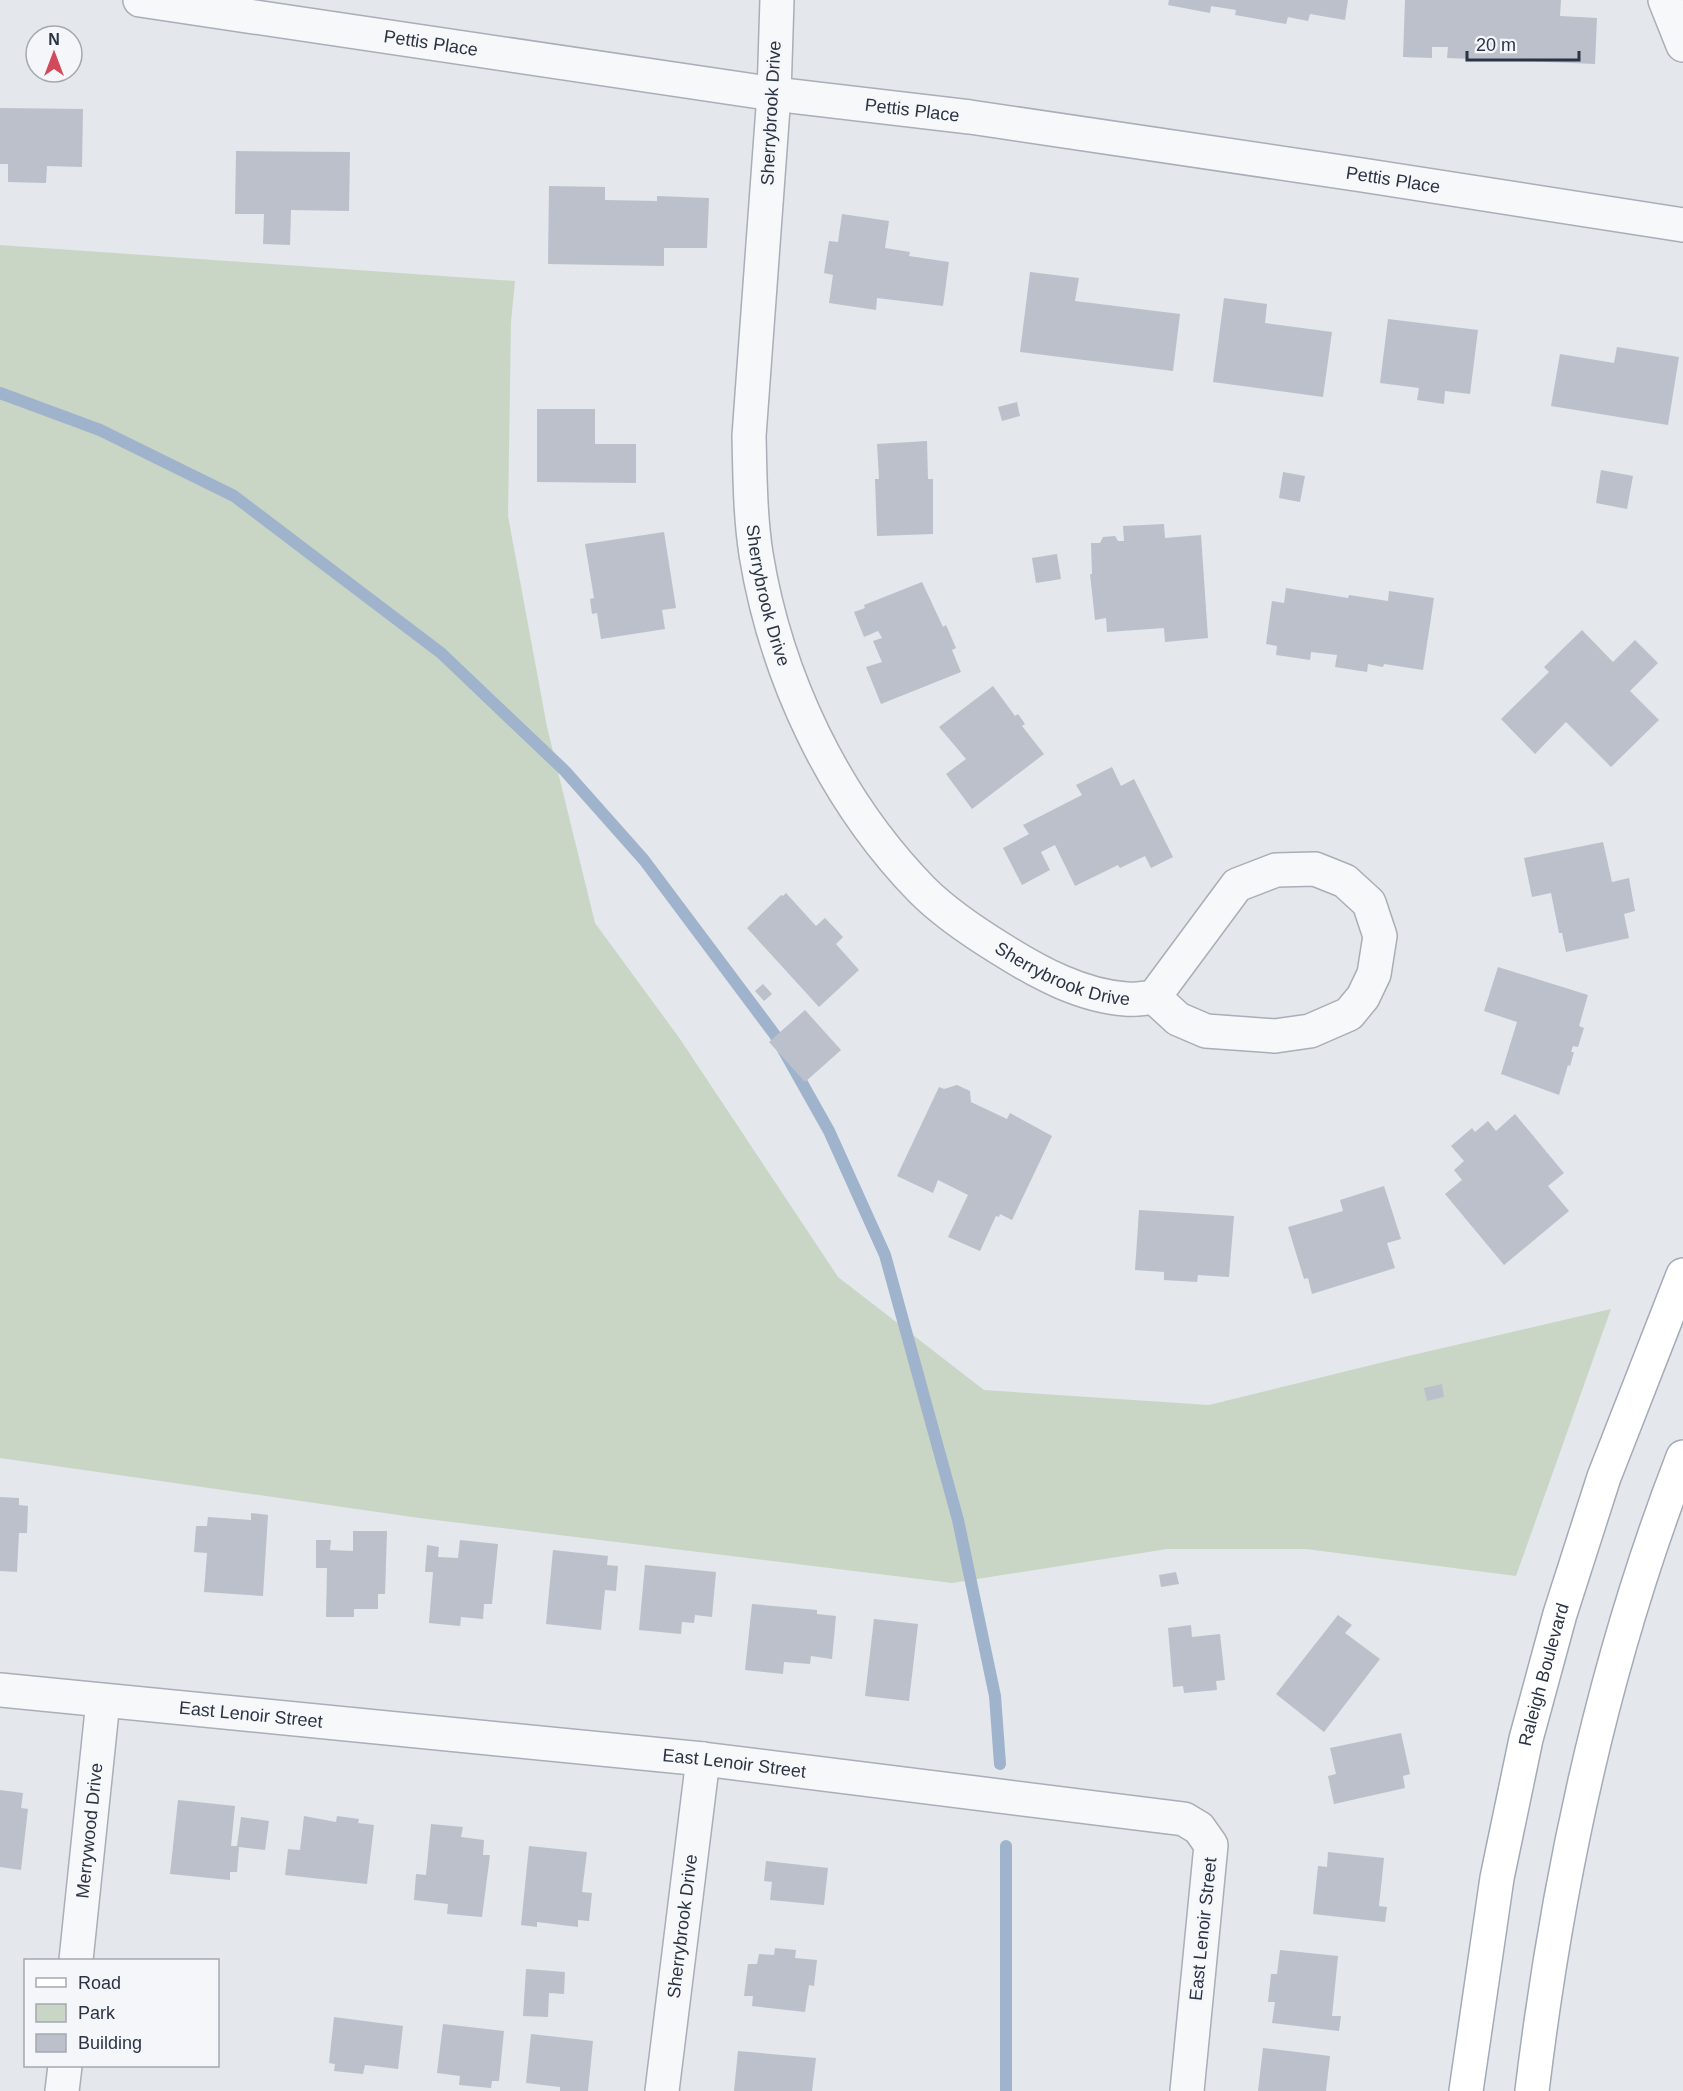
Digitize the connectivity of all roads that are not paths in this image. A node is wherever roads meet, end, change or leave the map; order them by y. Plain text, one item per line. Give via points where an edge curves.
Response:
1 (777, 0) edge
2 (1665, 0) edge
3 (158, 1) edge
4 (1683, 45) edge
5 (774, 94) junction
6 (1683, 225) edge
7 (1154, 997) junction
8 (1683, 1275) edge
9 (1683, 1457) edge
10 (0, 1690) edge
11 (103, 1701) junction
12 (703, 1760) junction
13 (76, 1959) edge
14 (65, 2067) edge
15 (62, 2091) edge
16 (662, 2091) edge
17 (1186, 2091) edge
18 (1466, 2091) edge
19 (1532, 2091) edge

1 - 5 street, Sherrybrook Drive
2 - 4 street
3 - 5 street, Pettis Place
5 - 6 street, Pettis Place via 970,117
5 - 7 street, Sherrybrook Drive via 749,436 750,491 756,553 768,611 789,677 841,787 885,849 923,891 978,935 1032,969 1086,991 1127,999
7 - 7 street, Sherrybrook Drive via 1178,1019 1206,1031 1275,1036 1310,1031 1348,1014 1363,997 1374,974 1380,936 1369,903 1346,881 1315,869 1276,870 1237,885
8 - 18 main road, Raleigh Boulevard via 1604,1477 1560,1614 1526,1739 1497,1878
9 - 19 main road via 1623,1633 1590,1755 1561,1891
10 - 11 street, East Lenoir Street
11 - 12 street, East Lenoir Street
11 - 13 street, Merrywood Drive
12 - 16 street, Sherrybrook Drive
12 - 17 street, East Lenoir Street via 1184,1819 1200,1828 1211,1845
14 - 15 street

